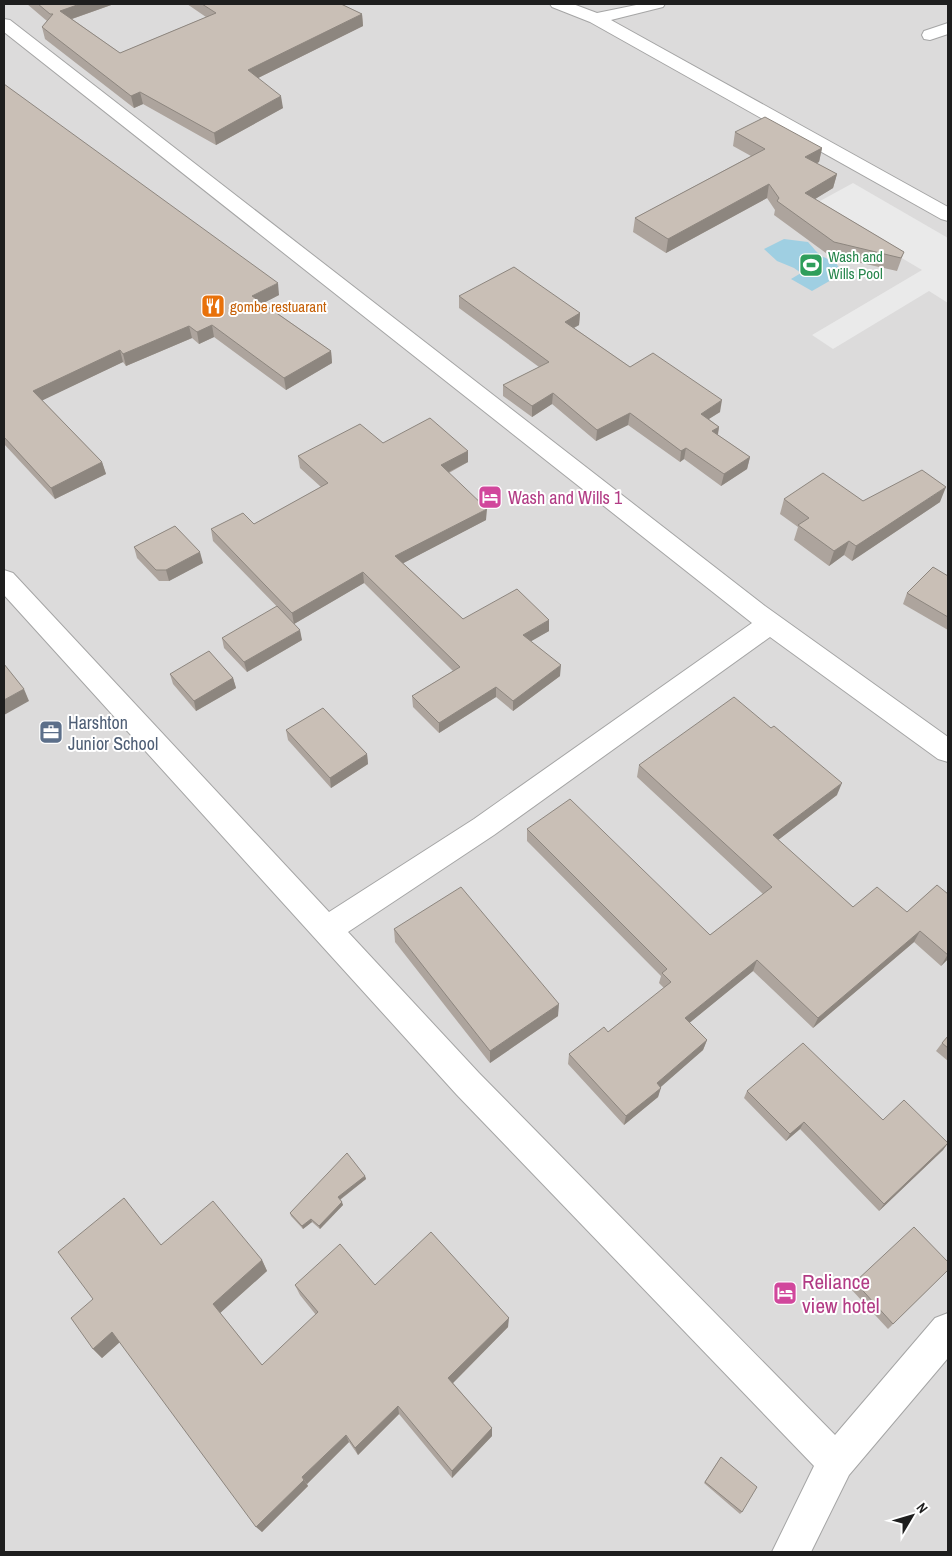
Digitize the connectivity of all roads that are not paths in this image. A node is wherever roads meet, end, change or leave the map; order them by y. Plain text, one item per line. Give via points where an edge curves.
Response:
1 (558, 4) edge
2 (657, 4) edge
3 (596, 18) junction
4 (4, 24) edge
5 (948, 28) edge
6 (930, 35) dead end
7 (948, 214) edge
8 (4, 579) edge
9 (771, 623) junction
10 (948, 751) edge
11 (326, 930) junction
12 (948, 1331) edge
13 (836, 1462) junction
14 (791, 1552) edge

1 - 3 street
2 - 3 street
3 - 7 street
4 - 9 street
5 - 6 street
8 - 11 street
9 - 10 street
9 - 11 street via 484,827
11 - 13 street via 468,1084
12 - 13 street
13 - 14 street

